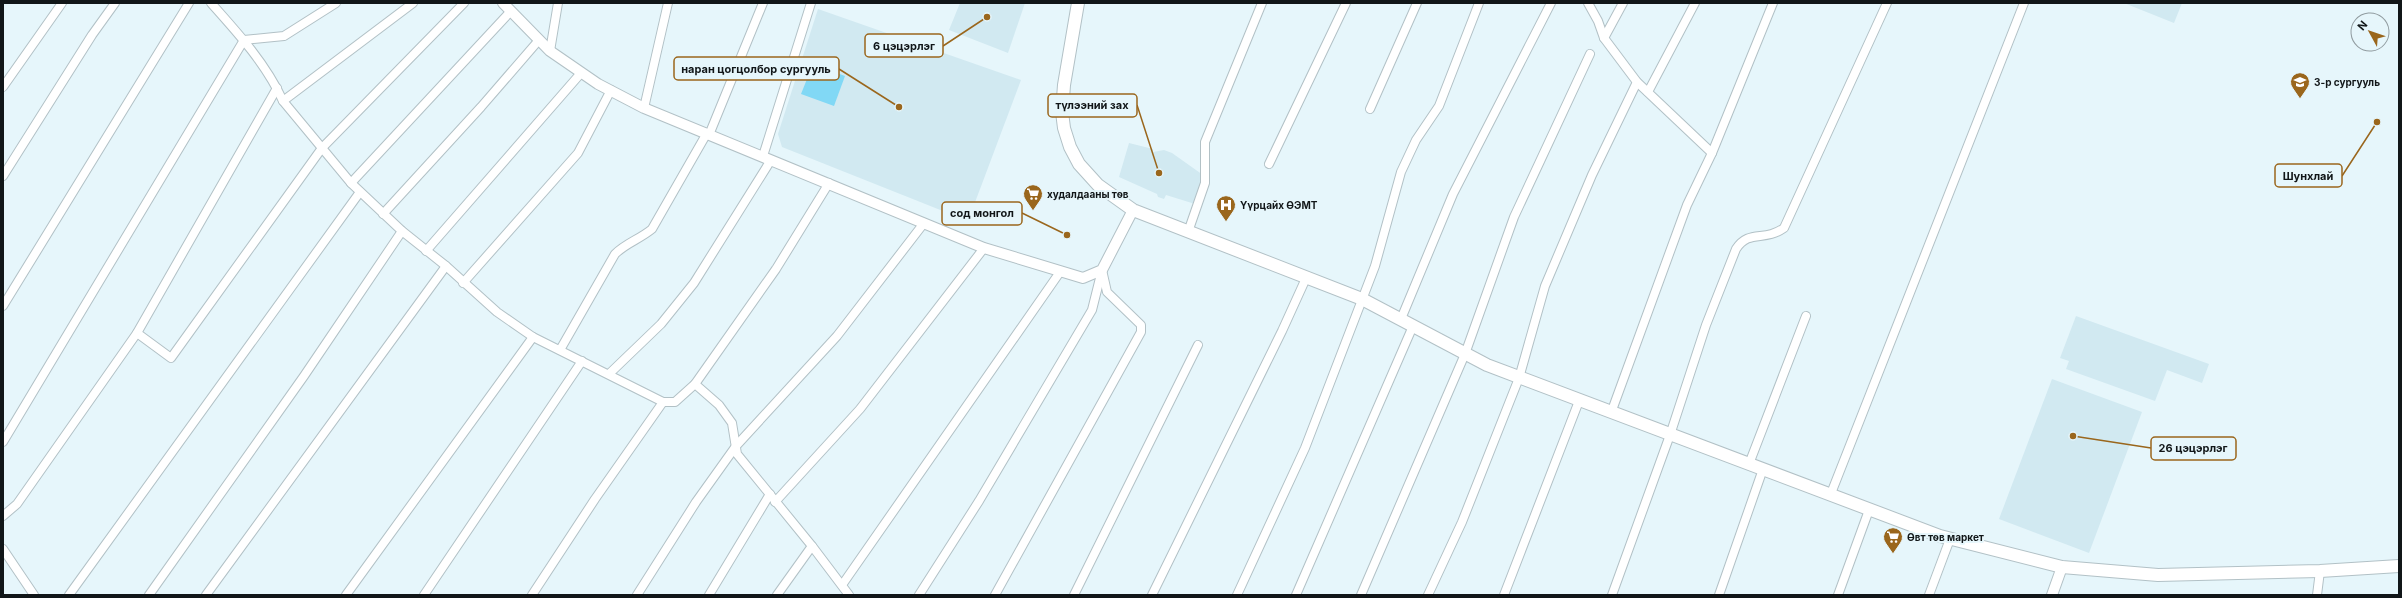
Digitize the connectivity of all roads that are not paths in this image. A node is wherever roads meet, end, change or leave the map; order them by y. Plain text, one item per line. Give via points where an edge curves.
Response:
1 (62, 3) edge
2 (115, 3) edge
3 (188, 3) edge
4 (211, 3) edge
5 (336, 3) edge
6 (413, 3) edge
7 (464, 3) edge
8 (503, 3) edge
9 (558, 3) edge
10 (668, 3) edge
11 (763, 3) edge
12 (811, 3) edge
13 (1078, 3) edge
14 (1262, 3) edge
15 (1346, 3) edge
16 (1417, 3) edge
17 (1479, 3) edge
18 (1551, 3) edge
19 (1588, 3) edge
20 (1623, 3) edge
21 (1695, 3) edge
22 (1773, 3) edge
23 (1887, 3) edge
24 (2024, 3) edge
25 (511, 11) junction
26 (1604, 38) junction
27 (244, 40) junction
28 (539, 40) junction
29 (550, 51) junction
30 (1590, 54) dead end
31 (581, 73) junction
32 (1637, 82) junction
33 (3, 87) edge
34 (277, 88) junction
35 (610, 90) junction
36 (1648, 92) junction
37 (283, 101) junction
38 (644, 108) junction
39 (1370, 109) dead end
40 (708, 134) junction
41 (322, 148) junction
42 (1712, 153) junction
43 (767, 158) junction
44 (1268, 164) dead end
45 (3, 176) edge
46 (829, 183) junction
47 (351, 184) junction
48 (360, 192) junction
49 (1133, 210) junction
50 (383, 214) junction
51 (924, 223) junction
52 (402, 231) junction
53 (1188, 232) junction
54 (984, 248) junction
55 (426, 251) junction
56 (446, 266) junction
57 (1102, 270) junction
58 (1060, 272) junction
59 (1306, 276) junction
60 (463, 283) junction
61 (1362, 299) junction
62 (3, 306) edge
63 (1806, 316) dead end
64 (1401, 319) junction
65 (1413, 326) junction
66 (137, 333) junction
67 (533, 337) junction
68 (1198, 344) dead end
69 (560, 350) junction
70 (1465, 354) junction
71 (582, 361) junction
72 (608, 374) junction
73 (1519, 378) junction
74 (695, 384) junction
75 (1579, 401) junction
76 (664, 402) junction
77 (1611, 413) junction
78 (1670, 435) junction
79 (3, 442) edge
80 (736, 446) junction
81 (1749, 464) junction
82 (1763, 469) junction
83 (770, 494) junction
84 (1830, 496) junction
85 (775, 502) junction
86 (1869, 510) junction
87 (3, 516) edge
88 (1950, 539) junction
89 (812, 546) junction
90 (3, 549) edge
91 (6, 560) edge
92 (2399, 566) edge
93 (2062, 567) junction
94 (2320, 571) junction
95 (842, 585) junction
96 (34, 595) edge
97 (69, 595) edge
98 (149, 595) edge
99 (206, 595) edge
100 (346, 595) edge
101 (424, 595) edge
102 (532, 595) edge
103 (637, 595) edge
104 (709, 595) edge
105 (777, 595) edge
106 (849, 595) edge
107 (919, 595) edge
108 (995, 595) edge
109 (1074, 595) edge
110 (1152, 595) edge
111 (1238, 595) edge
112 (1296, 595) edge
113 (1361, 595) edge
114 (1428, 595) edge
115 (1504, 595) edge
116 (1612, 595) edge
117 (1719, 595) edge
118 (1838, 595) edge
119 (1929, 595) edge
120 (2052, 595) edge
121 (2317, 595) edge

1 - 33 street
2 - 45 street
3 - 62 street
4 - 27 street
5 - 27 street via 284,36
6 - 37 street
7 - 41 street
8 - 25 street
9 - 29 street
10 - 38 street
11 - 40 street
12 - 43 street
13 - 49 main road via 1064,85 1064,128 1079,164 1098,185
14 - 53 street via 1204,142 1206,183
15 - 44 street
16 - 39 street
17 - 61 street via 1439,106 1416,140 1401,172 1375,266
18 - 64 street via 1453,194
19 - 26 street
20 - 26 street
21 - 36 street
22 - 42 street
23 - 78 street via 1784,228 1765,237 1749,236 1741,241 1736,249 1706,325
24 - 84 street
25 - 28 street
25 - 47 street
26 - 32 street
27 - 34 street
27 - 79 street
28 - 29 street
28 - 50 street
29 - 31 street
30 - 70 street via 1514,217
31 - 35 street
31 - 55 street
32 - 36 street
32 - 73 street via 1592,175 1546,286
34 - 37 street
34 - 66 street
35 - 38 street
35 - 60 street via 578,153
36 - 42 street
37 - 41 street
38 - 40 street
40 - 43 street
40 - 69 street via 652,229 625,244 615,254
41 - 47 street
41 - 66 street via 171,358
42 - 77 street via 1687,205
43 - 46 street
43 - 72 street via 694,283 661,324
46 - 51 street
46 - 74 street via 776,269
47 - 48 street
48 - 50 street
48 - 97 street
49 - 53 main road
49 - 57 street
50 - 52 street
51 - 54 street
51 - 80 street via 837,336
52 - 55 street
52 - 98 street via 300,382
53 - 59 main road
54 - 58 street
54 - 85 street via 860,410
55 - 56 street
56 - 60 street
56 - 99 street
57 - 58 street via 1083,278
57 - 107 street via 1092,310 979,501
57 - 108 street via 1107,292 1141,325 1141,332
58 - 95 street
59 - 61 main road
59 - 110 street via 1282,331
60 - 67 street via 496,312
61 - 64 main road
61 - 111 street via 1305,448
63 - 81 street
64 - 65 main road
65 - 70 main road
65 - 112 street
66 - 87 street via 17,504
67 - 69 street
67 - 100 street
68 - 109 street
69 - 71 street
70 - 73 main road
70 - 113 street
71 - 72 street
71 - 101 street
72 - 76 street
73 - 75 main road
73 - 114 street via 1462,522
74 - 76 street via 675,402
74 - 80 street via 719,405 732,423
75 - 77 main road
75 - 115 street
76 - 102 street via 595,499
77 - 78 main road
78 - 81 main road
78 - 116 street
80 - 83 street via 737,454
80 - 103 street via 696,502
81 - 82 main road
82 - 84 main road
82 - 117 street
83 - 85 street
83 - 104 street
84 - 86 main road
85 - 89 street
86 - 88 main road
86 - 118 street
88 - 93 main road
88 - 119 street
89 - 95 street
89 - 105 street
90 - 91 street
91 - 96 street
92 - 94 main road
93 - 94 main road via 2158,575
93 - 120 street
94 - 121 street
95 - 106 street

